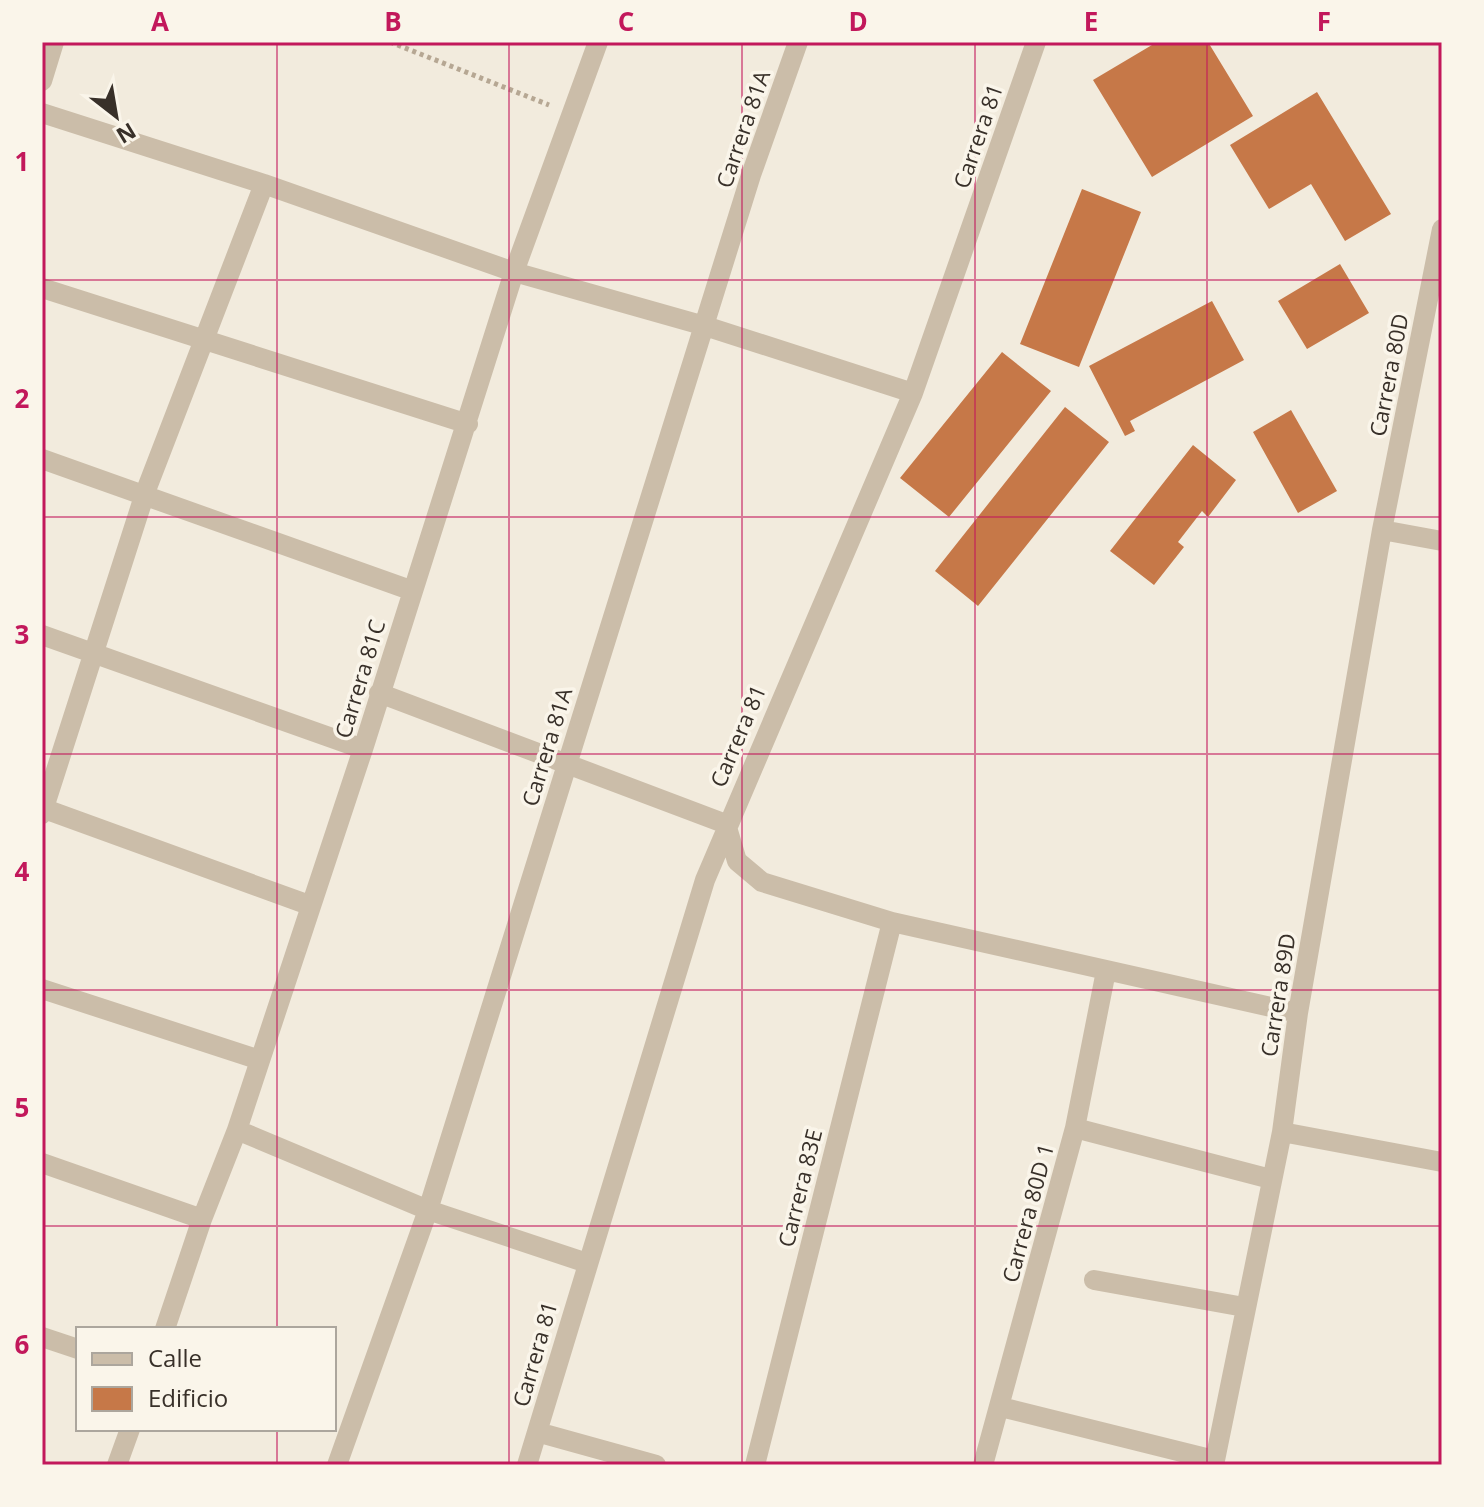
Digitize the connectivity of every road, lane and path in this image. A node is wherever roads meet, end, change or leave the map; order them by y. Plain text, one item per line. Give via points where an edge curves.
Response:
1 (54, 42) edge
2 (390, 42) edge
3 (598, 42) edge
4 (798, 42) edge
5 (1036, 42) edge
6 (42, 81) edge
7 (42, 113) edge
8 (572, 115) junction
9 (264, 184) junction
10 (1442, 229) edge
11 (514, 272) junction
12 (42, 288) edge
13 (705, 326) junction
14 (204, 342) junction
15 (913, 393) junction
16 (468, 424) junction
17 (42, 459) edge
18 (145, 493) junction
19 (1382, 530) junction
20 (1442, 541) edge
21 (413, 591) junction
22 (42, 635) edge
23 (93, 654) junction
24 (379, 693) junction
25 (363, 749) junction
26 (567, 762) junction
27 (43, 811) edge
28 (726, 824) junction
29 (309, 905) junction
30 (892, 922) junction
31 (1106, 971) junction
32 (42, 989) edge
33 (1298, 1013) junction
34 (260, 1060) junction
35 (1075, 1128) junction
36 (237, 1130) junction
37 (1282, 1132) junction
38 (1442, 1162) edge
39 (42, 1163) edge
40 (1271, 1179) junction
41 (428, 1210) junction
42 (202, 1219) junction
43 (587, 1263) junction
44 (1094, 1280) dead end
45 (1244, 1307) junction
46 (166, 1327) edge
47 (42, 1337) edge
48 (76, 1348) edge
49 (1001, 1407) junction
50 (129, 1431) edge
51 (537, 1432) junction
52 (1214, 1463) edge
53 (117, 1465) edge
54 (337, 1465) edge
55 (527, 1465) edge
56 (656, 1465) edge
57 (755, 1465) edge
58 (983, 1465) edge

1 - 6 street
2 - 8 path
3 - 8 street, Carrera 81C
4 - 13 street, Carrera 81A
5 - 15 street, Carrera 81
7 - 9 street
8 - 11 street, Carrera 81C
9 - 11 street
9 - 14 street
10 - 19 street, Carrera 80D
11 - 13 street
11 - 16 street, Carrera 81C
12 - 14 street
13 - 15 street
13 - 26 street, Carrera 81A
14 - 16 street
14 - 18 street
15 - 28 street, Carrera 81
16 - 21 street, Carrera 81C
17 - 18 street
18 - 21 street
18 - 23 street
19 - 20 street
19 - 33 street, Carrera 89D
21 - 24 street, Carrera 81C
22 - 23 street
23 - 25 street
23 - 27 street
24 - 25 street, Carrera 81C
24 - 26 street
25 - 29 street, Carrera 81C
26 - 28 street
26 - 41 street, Carrera 81A
27 - 29 street
28 - 30 street via 737,861 762,882
28 - 43 street, Carrera 81
29 - 34 street, Carrera 81C
30 - 31 street
30 - 57 street, Carrera 83E
31 - 33 street
31 - 35 street, Carrera 80D 1
32 - 34 street
33 - 37 street, Carrera 89D
34 - 36 street, Carrera 81C
35 - 40 street
35 - 49 street, Carrera 80D 1
36 - 41 street
36 - 42 street, Carrera 81C
37 - 38 street
37 - 40 street, Carrera 89D
39 - 42 street
40 - 45 street, Carrera 89D
41 - 43 street
41 - 54 street, Carrera 81A
42 - 46 street, Carrera 81C
43 - 51 street, Carrera 81
44 - 45 street
45 - 52 street, Carrera 89D
47 - 48 street
49 - 52 street
49 - 58 street, Carrera 80D 1
50 - 53 street
51 - 55 street, Carrera 81
51 - 56 street

